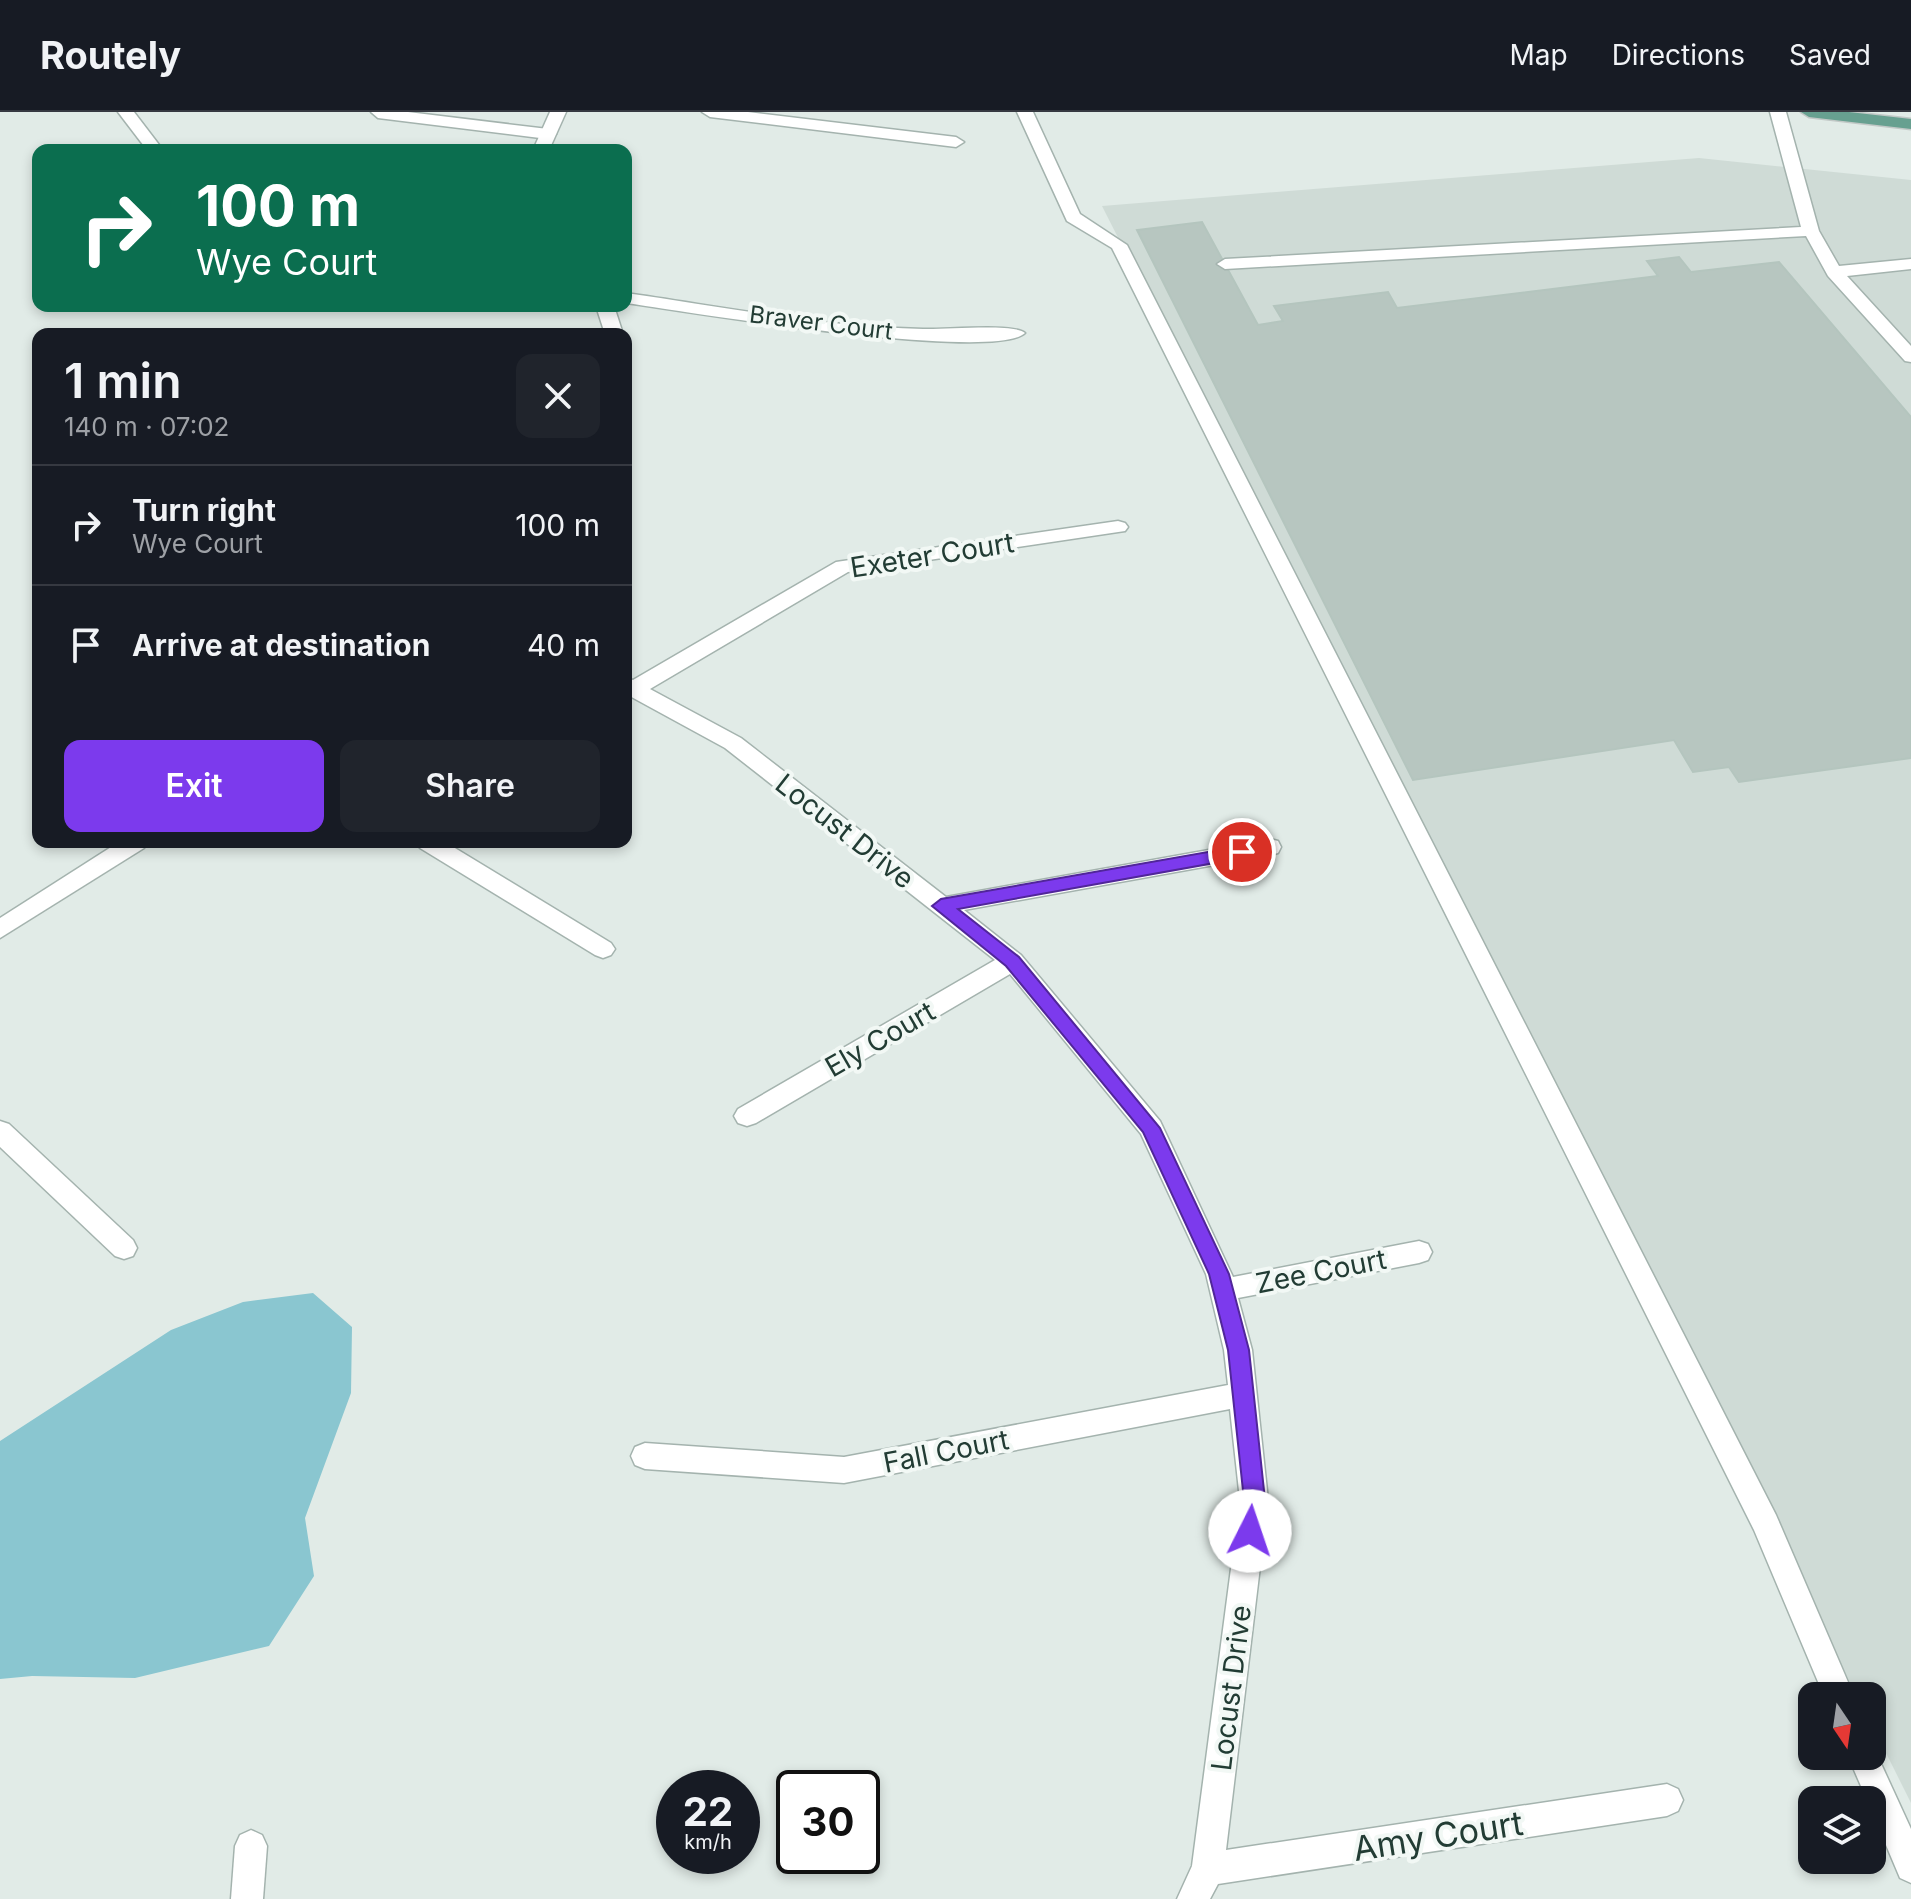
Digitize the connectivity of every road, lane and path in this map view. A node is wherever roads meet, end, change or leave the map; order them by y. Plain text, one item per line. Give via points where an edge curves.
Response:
1 (126, 112) edge
2 (558, 112) edge
3 (710, 112) edge
4 (1025, 112) edge
5 (1778, 112) edge
6 (1809, 112) edge
7 (378, 113) edge
8 (1911, 124) edge
9 (548, 134) junction
10 (956, 142) dead end
11 (150, 144) edge
12 (544, 144) edge
13 (1811, 231) junction
14 (1225, 264) dead end
15 (1911, 264) edge
16 (1834, 272) junction
17 (632, 299) edge
18 (1016, 333) dead end
19 (1911, 357) edge
20 (1118, 527) dead end
21 (632, 686) edge
22 (632, 688) edge
23 (1270, 847) dead end
24 (127, 848) edge
25 (438, 848) edge
26 (941, 906) junction
27 (0, 929) edge
28 (603, 949) dead end
29 (1013, 961) junction
30 (747, 1116) dead end
31 (0, 1131) edge
32 (124, 1248) dead end
33 (1419, 1252) dead end
34 (1223, 1290) junction
35 (1244, 1394) junction
36 (645, 1456) dead end
37 (1833, 1682) edge
38 (1870, 1770) edge
39 (1667, 1800) dead end
40 (251, 1846) dead end
41 (1911, 1867) edge
42 (1208, 1869) junction
43 (247, 1899) edge
44 (1193, 1899) edge

1 - 11 street
2 - 9 street
3 - 10 street
4 - 37 street via 1073,217 1119,245 1766,1524
5 - 13 street
6 - 8 main road
7 - 9 street
9 - 12 street
13 - 14 street
13 - 16 street
15 - 16 street
16 - 19 street
17 - 18 street, Braver Court via 879,331 964,337
20 - 21 street, Exeter Court via 843,566
22 - 26 street, Locust Drive via 733,743
23 - 26 street
24 - 27 street
25 - 28 street
26 - 29 street, Locust Drive
29 - 30 street, Ely Court
29 - 34 street, Locust Drive via 1151,1128
31 - 32 street
33 - 34 street, Zee Court
34 - 35 street, Locust Drive
35 - 36 street, Fall Court via 844,1470
35 - 42 street, Locust Drive via 1254,1500
38 - 41 street
39 - 42 street, Amy Court
40 - 43 street
42 - 44 street, Locust Drive

